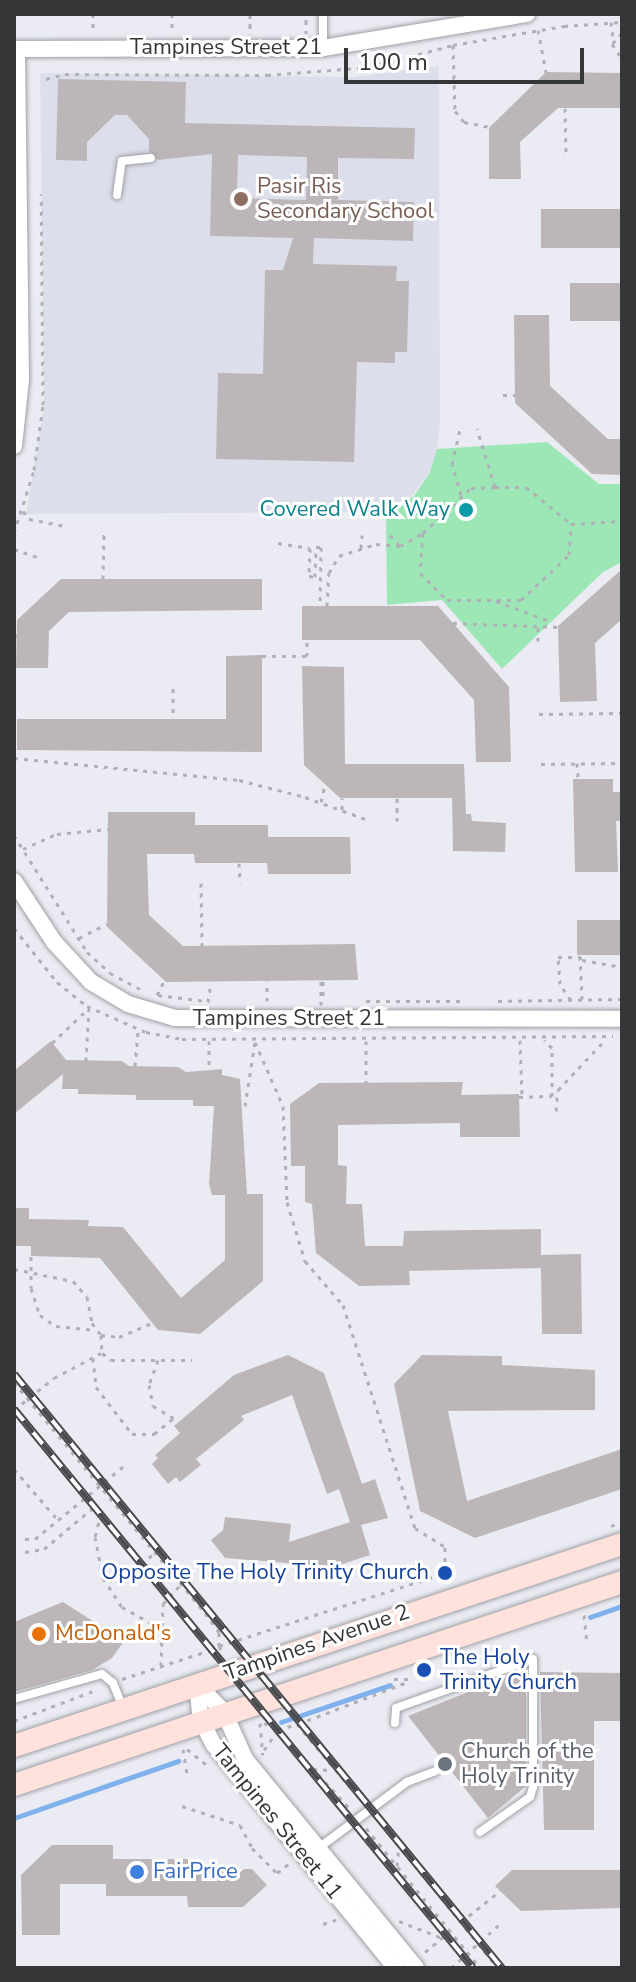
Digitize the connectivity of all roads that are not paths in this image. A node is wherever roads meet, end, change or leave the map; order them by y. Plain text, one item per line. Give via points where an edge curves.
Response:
1 (323, 14) edge
2 (527, 14) edge
3 (323, 48) junction
4 (15, 49) edge
5 (151, 158) dead end
6 (117, 195) dead end
7 (14, 446) edge
8 (14, 881) edge
9 (622, 1019) edge
10 (622, 1544) edge
11 (622, 1582) edge
12 (197, 1684) junction
13 (14, 1699) edge
14 (123, 1709) junction
15 (224, 1712) junction
16 (201, 1720) junction
17 (395, 1723) dead end
18 (14, 1746) edge
19 (435, 1771) dead end
20 (14, 1785) edge
21 (480, 1832) dead end
22 (304, 1860) junction
23 (408, 1967) edge

1 - 3 lane
2 - 3 street, Tampines Street 21
3 - 4 street, Tampines Street 21
4 - 7 street, Tampines Street 21 via 21,379
5 - 6 lane via 122,161
8 - 9 street, Tampines Street 21 via 47,933 91,982 128,1004 175,1018
10 - 12 main road, Tampines Avenue 2
11 - 15 main road, Tampines Avenue 2
12 - 14 main road, Tampines Avenue 2
12 - 15 street, Tampines Street 11
12 - 16 street, Tampines Street 11
13 - 14 lane via 102,1674 113,1683
14 - 18 main road, Tampines Avenue 2
15 - 16 main road, Tampines Avenue 2
15 - 22 street, Tampines Street 11
16 - 20 main road, Tampines Avenue 2
16 - 22 street, Tampines Street 11 via 214,1745
17 - 21 lane via 396,1708 533,1659 530,1797
19 - 22 lane via 407,1782
22 - 23 street, Tampines Street 11

